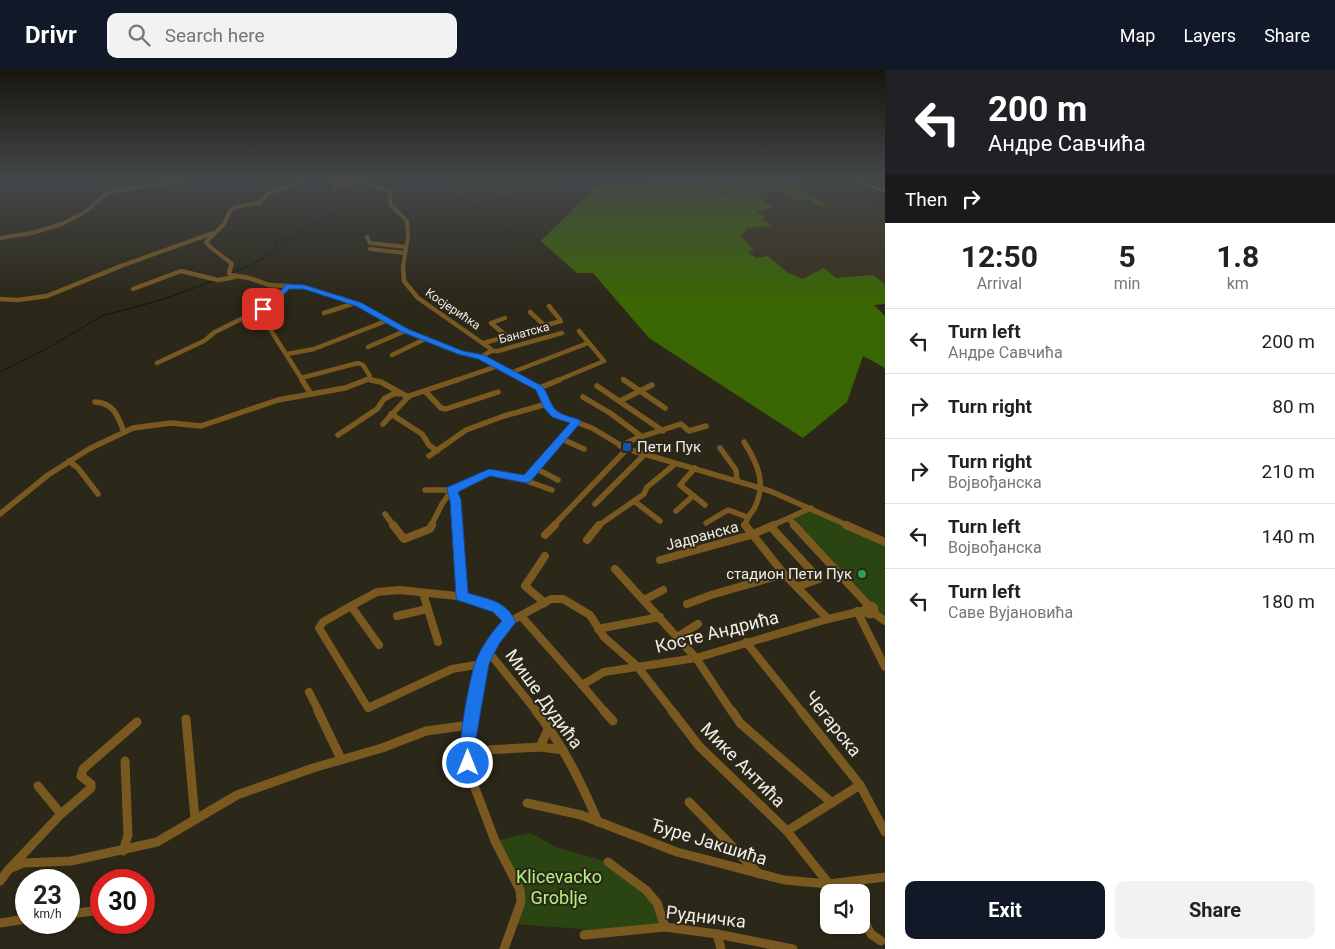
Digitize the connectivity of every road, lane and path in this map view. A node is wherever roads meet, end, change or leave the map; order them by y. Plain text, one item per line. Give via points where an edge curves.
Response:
1 (71, 219) edge
2 (226, 219) edge
3 (405, 219) edge
4 (214, 232) junction
5 (368, 237) dead end
6 (0, 238) edge
7 (406, 247) junction
8 (370, 249) dead end
9 (405, 253) junction
10 (232, 275) junction
11 (287, 287) junction
12 (133, 289) dead end
13 (0, 300) edge
14 (355, 303) junction
15 (549, 306) dead end
16 (530, 312) dead end
17 (324, 313) dead end
18 (254, 314) junction
19 (505, 318) dead end
20 (386, 321) junction
21 (545, 326) junction
22 (405, 331) junction
23 (578, 331) dead end
24 (562, 333) dead end
25 (508, 337) junction
26 (425, 338) junction
27 (484, 343) junction
28 (588, 343) junction
29 (368, 347) dead end
30 (491, 352) junction
31 (287, 354) junction
32 (392, 355) dead end
33 (480, 357) junction
34 (157, 363) dead end
35 (498, 366) junction
36 (510, 373) junction
37 (301, 378) junction
38 (368, 379) junction
39 (623, 379) dead end
40 (652, 385) dead end
41 (596, 386) dead end
42 (539, 388) junction
43 (640, 390) junction
44 (425, 391) junction
45 (498, 392) dead end
46 (311, 394) junction
47 (406, 397) junction
48 (583, 398) dead end
49 (620, 401) junction
50 (95, 402) dead end
51 (546, 404) junction
52 (666, 408) dead end
53 (391, 414) junction
54 (576, 422) junction
55 (383, 424) dead end
56 (706, 426) dead end
57 (663, 431) junction
58 (124, 432) junction
59 (338, 435) dead end
60 (641, 436) junction
61 (562, 439) junction
62 (744, 442) dead end
63 (620, 446) junction
64 (720, 448) dead end
65 (584, 449) dead end
66 (627, 449) junction
67 (437, 451) junction
68 (644, 455) junction
69 (429, 456) dead end
70 (69, 462) junction
71 (675, 464) junction
72 (695, 468) junction
73 (537, 469) junction
74 (524, 480) junction
75 (558, 480) dead end
76 (737, 481) junction
77 (762, 488) junction
78 (425, 490) dead end
79 (452, 490) junction
80 (552, 490) dead end
81 (98, 494) dead end
82 (693, 496) junction
83 (634, 501) junction
84 (594, 504) dead end
85 (704, 505) dead end
86 (811, 508) junction
87 (676, 511) dead end
88 (0, 514) edge
89 (385, 514) dead end
90 (747, 517) junction
91 (789, 519) junction
92 (660, 521) dead end
93 (706, 523) dead end
94 (771, 527) junction
95 (545, 534) dead end
96 (751, 535) junction
97 (587, 540) dead end
98 (885, 542) edge
99 (545, 556) dead end
100 (660, 560) dead end
101 (615, 569) dead end
102 (784, 574) junction
103 (797, 587) junction
104 (663, 590) dead end
105 (423, 593) junction
106 (462, 596) junction
107 (644, 600) junction
108 (545, 603) junction
109 (687, 604) dead end
110 (351, 606) junction
111 (427, 609) junction
112 (864, 609) junction
113 (396, 616) dead end
114 (521, 616) junction
115 (660, 617) junction
116 (828, 619) junction
117 (884, 621) edge
118 (509, 622) junction
119 (698, 624) dead end
120 (598, 629) junction
121 (679, 636) junction
122 (438, 642) dead end
123 (746, 642) junction
124 (379, 645) dead end
125 (487, 650) junction
126 (696, 658) junction
127 (482, 664) junction
128 (637, 666) junction
129 (885, 667) edge
130 (582, 685) junction
131 (309, 692) dead end
132 (186, 719) dead end
133 (137, 722) dead end
134 (613, 722) dead end
135 (470, 725) junction
136 (549, 727) junction
137 (540, 747) junction
138 (563, 750) junction
139 (467, 751) junction
140 (341, 759) junction
141 (125, 761) dead end
142 (860, 785) junction
143 (38, 786) dead end
144 (689, 802) dead end
145 (527, 803) dead end
146 (832, 803) junction
147 (61, 814) junction
148 (195, 819) junction
149 (598, 822) junction
150 (787, 831) junction
151 (885, 832) edge
152 (123, 851) junction
153 (608, 862) dead end
154 (9, 869) junction
155 (760, 875) junction
156 (885, 877) edge
157 (0, 881) edge
158 (847, 882) joint
159 (829, 884) junction
160 (15, 920) edge
161 (0, 922) edge
162 (665, 927) junction
163 (870, 933) edge
164 (718, 934) junction
165 (584, 935) dead end
166 (883, 944) edge
167 (504, 949) edge
168 (721, 949) edge
169 (793, 949) edge

1 - 6 street via 34,233
2 - 4 street
3 - 7 street, Косјерићка via 408,227
4 - 10 street via 206,242 232,264
4 - 13 street via 46,296
5 - 7 street via 370,243
7 - 9 street, Косјерићка
8 - 9 street
9 - 27 street, Косјерићка via 403,270 408,289
10 - 11 street
10 - 12 street via 215,280 181,271
11 - 14 street via 314,289
11 - 18 street via 272,304
14 - 17 street
14 - 20 street
15 - 21 street via 561,321
16 - 21 street
18 - 31 street via 270,329
18 - 34 street
19 - 25 street via 491,323
20 - 22 street
20 - 31 street via 314,349
21 - 25 street
22 - 26 street
22 - 29 street
23 - 28 street
24 - 30 street, Банатска
25 - 27 street
26 - 32 street
26 - 33 street
27 - 30 street, Косјерићка
28 - 36 street
28 - 42 street via 604,359 603,362
30 - 33 street
31 - 37 street
33 - 35 street
35 - 36 street
35 - 44 street
36 - 42 street
37 - 38 street via 358,363 370,376
37 - 46 street
38 - 46 street via 346,388
38 - 47 street via 381,382
39 - 43 street
40 - 43 street
41 - 49 street
42 - 51 street
43 - 49 street
43 - 52 street
44 - 45 street via 446,409
44 - 47 street
46 - 58 street via 278,400 201,426 160,424
47 - 53 street
47 - 59 street via 394,393 377,409
48 - 60 street
49 - 57 street
50 - 58 street via 104,401 115,409
51 - 54 street via 555,415
51 - 67 street via 466,430
53 - 55 street
53 - 67 street via 422,434
54 - 61 street
54 - 63 street
56 - 57 street via 689,431 681,424
57 - 60 street
58 - 70 street
60 - 63 street
61 - 65 street
61 - 73 street
62 - 77 street via 760,470
63 - 66 street
64 - 76 street via 736,470
66 - 68 street
66 - 95 street
67 - 69 street
68 - 71 street
68 - 84 street
70 - 81 street via 78,468
70 - 88 street
71 - 72 street
71 - 83 street
72 - 76 street
72 - 82 street via 680,484
73 - 74 street
73 - 75 street
74 - 79 street via 489,472
74 - 80 street
76 - 77 street
77 - 86 street
77 - 90 street, Јадранска via 755,507
78 - 79 street
79 - 89 street via 432,528 407,538 402,537
79 - 106 street
82 - 85 street
82 - 87 street
83 - 92 street
83 - 97 street via 601,523
86 - 91 street, Јадранска
86 - 98 street
90 - 93 street via 728,510
90 - 96 street, Јадранска via 745,525
91 - 94 street, Јадранска
91 - 112 street
94 - 96 street, Јадранска
94 - 103 street via 819,579
96 - 100 street, Јадранска
96 - 102 street
99 - 108 street via 525,586
101 - 107 street
102 - 103 street
102 - 109 street
103 - 116 street
104 - 107 street
105 - 106 street
105 - 110 street via 384,590
105 - 111 street
106 - 118 street via 498,608
107 - 115 street
108 - 114 street
108 - 120 street via 559,598 569,602 590,615
110 - 124 street
110 - 127 street via 322,622 319,628 368,708 452,669
111 - 113 street
111 - 122 street
112 - 116 street, Косте Андрића
112 - 117 street via 874,609
112 - 129 street
114 - 118 street
114 - 130 street
115 - 120 street
115 - 121 street
116 - 123 street, Косте Андрића
118 - 125 street
119 - 121 street
120 - 128 street
121 - 126 street
123 - 126 street, Косте Андрића
123 - 142 street, Чегарска
125 - 127 street
125 - 136 street, Мише Дудића
126 - 128 street, Косте Андрића
126 - 146 street via 744,727
127 - 135 street
128 - 130 street, Косте Андрића via 604,672
128 - 150 street, Мике Антића via 698,746
130 - 134 street
131 - 140 street
132 - 148 street
133 - 147 street via 83,769 81,776 91,784 90,788
135 - 139 street
135 - 140 street via 426,731
136 - 137 street
136 - 138 street, Мише Дудића
137 - 138 street
137 - 139 street
138 - 149 street, Мише Дудића
139 - 167 street via 478,797 495,841 520,890 521,902
140 - 148 street via 237,795
141 - 152 street via 128,835
142 - 146 street
142 - 151 street, Чегарска
143 - 147 street
144 - 155 street
145 - 149 street, Ђуре Јакшића
146 - 150 street
147 - 154 street
148 - 152 street via 157,842
149 - 155 street, Ђуре Јакшића via 677,852
150 - 159 street, Мике Антића
152 - 154 street via 70,861 23,863
153 - 162 street via 646,890 656,903
154 - 157 street
155 - 159 street, Ђуре Јакшића
156 - 158 street, Ђуре Јакшића
158 - 159 street, Ђуре Јакшића
160 - 161 street
162 - 164 street, Рудничка
162 - 165 street, Рудничка
163 - 166 street
164 - 168 street
164 - 169 street, Рудничка

